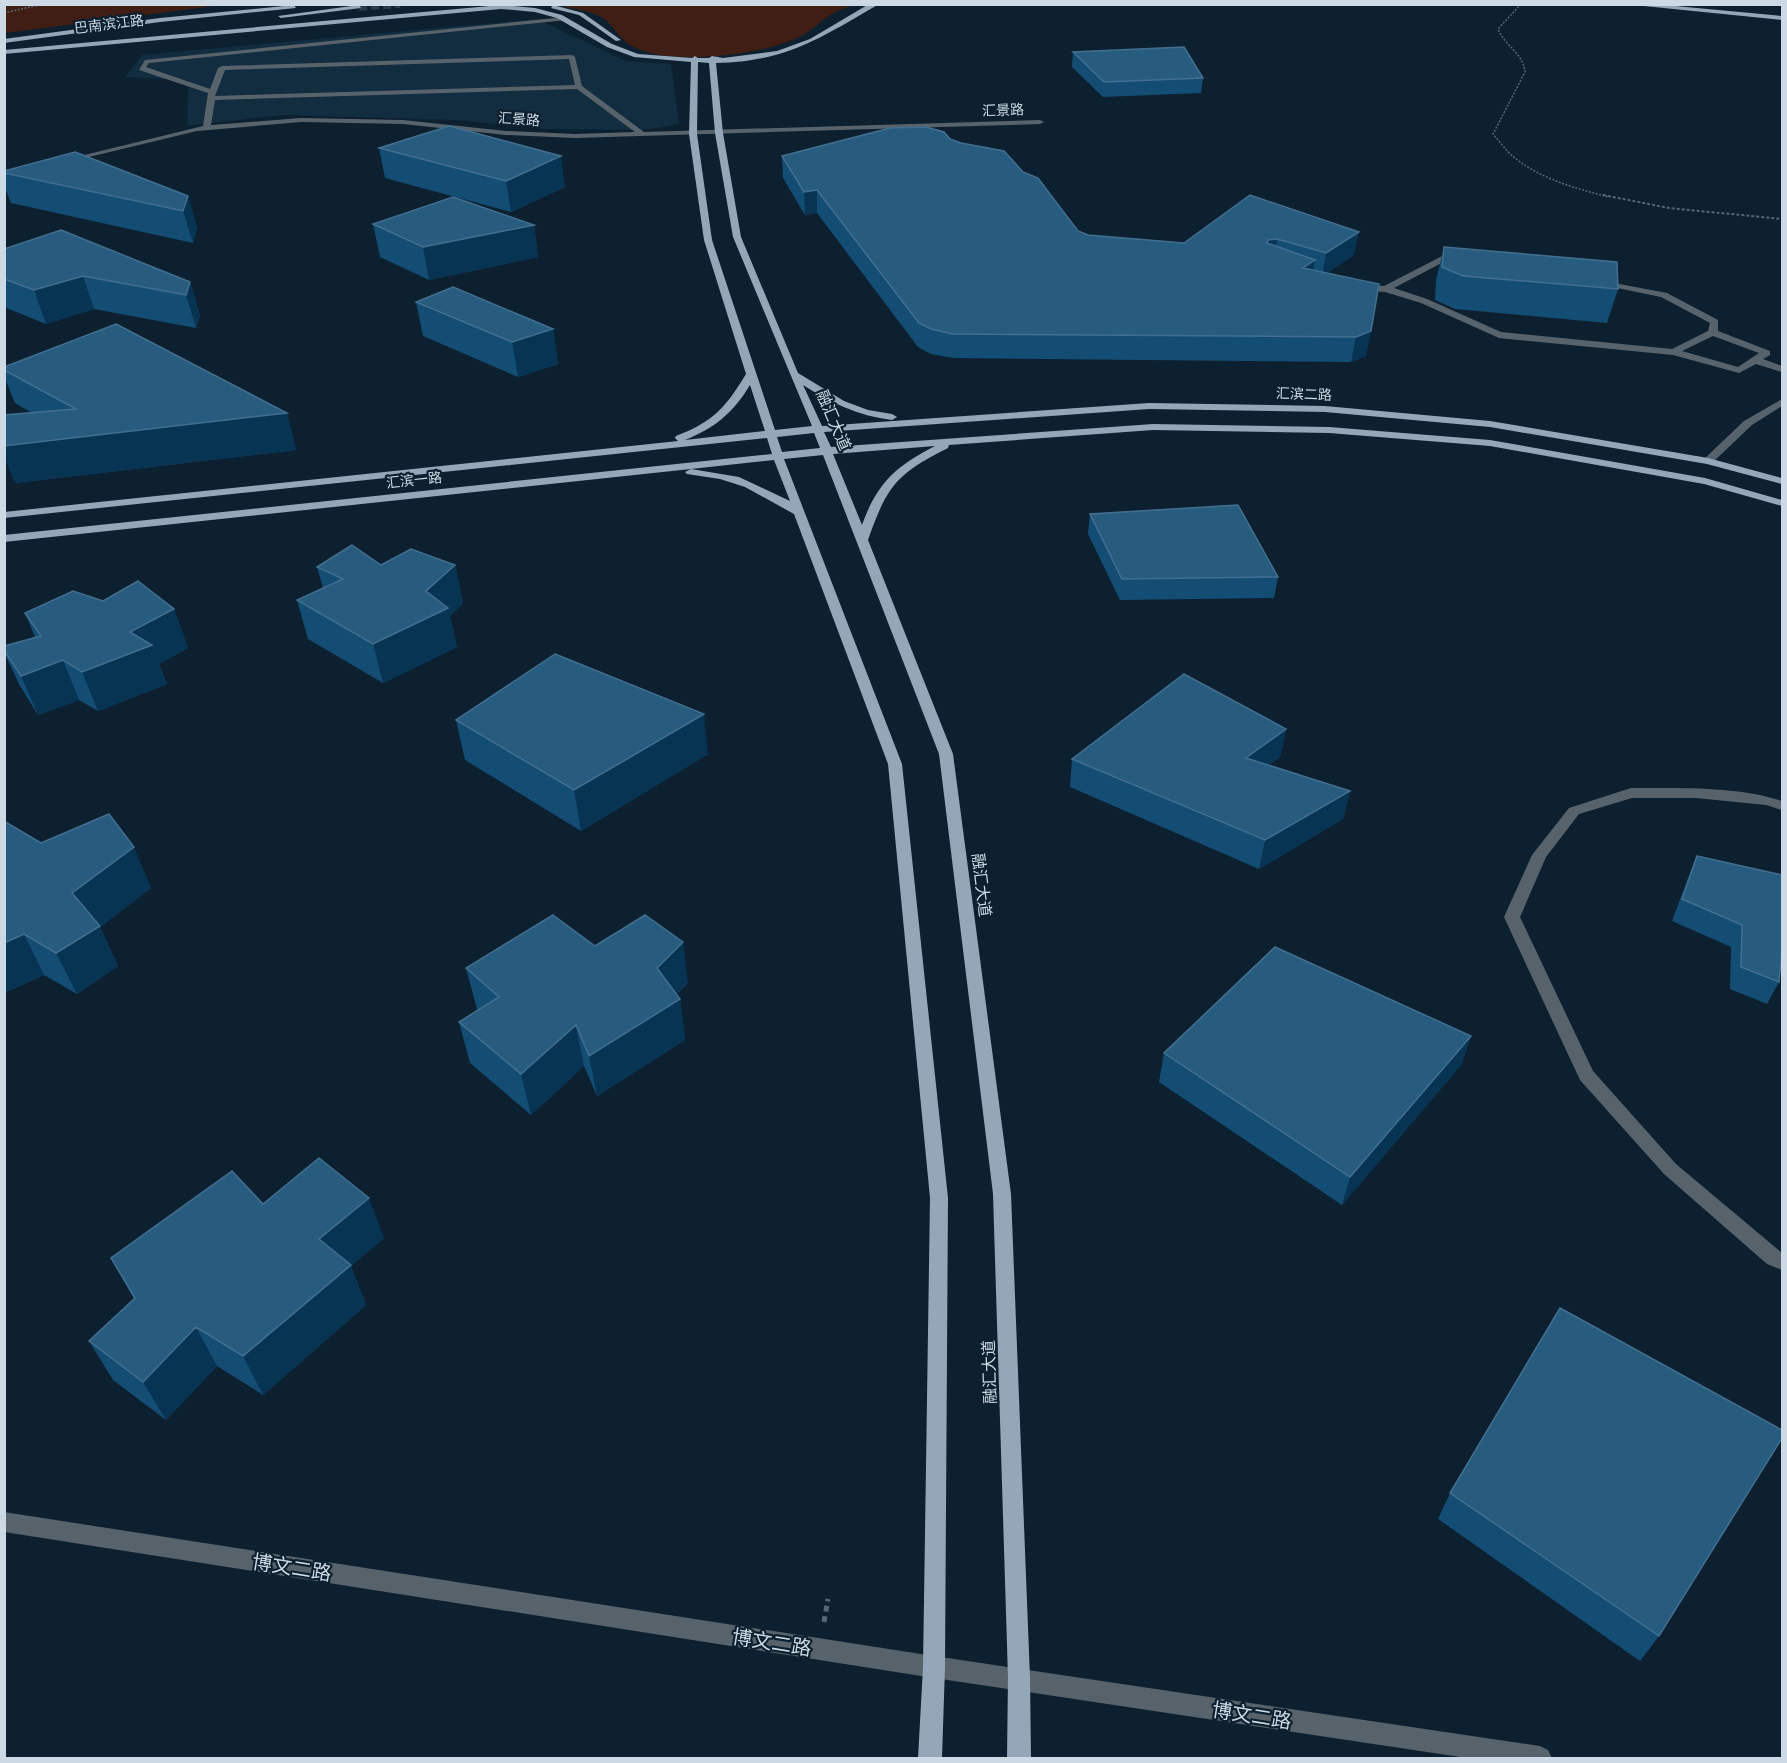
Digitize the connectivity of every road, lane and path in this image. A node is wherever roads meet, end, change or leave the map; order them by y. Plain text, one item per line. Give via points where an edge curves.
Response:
1 (43, 4) edge
2 (280, 4) edge
3 (320, 4) edge
4 (539, 4) edge
5 (863, 4) edge
6 (876, 4) edge
7 (1521, 4) edge
8 (1628, 4) edge
9 (1723, 4) edge
10 (1747, 6) dead end
11 (359, 7) dead end
12 (4, 13) edge
13 (1782, 18) edge
14 (565, 19) junction
15 (223, 23) dead end
16 (188, 27) dead end
17 (4, 34) edge
18 (4, 41) edge
19 (4, 51) edge
20 (695, 59) junction
21 (712, 59) junction
22 (579, 87) junction
23 (211, 95) junction
24 (1040, 122) dead end
25 (207, 128) junction
26 (719, 133) junction
27 (693, 134) junction
28 (644, 135) junction
29 (57, 164) edge
30 (1782, 219) edge
31 (1472, 260) edge
32 (1585, 280) edge
33 (1352, 287) edge
34 (1386, 289) junction
35 (1713, 332) junction
36 (1673, 352) junction
37 (1755, 360) junction
38 (1782, 369) edge
39 (793, 374) junction
40 (751, 375) junction
41 (1782, 402) edge
42 (933, 420) junction
43 (818, 429) junction
44 (770, 434) junction
45 (954, 442) junction
46 (655, 447) junction
47 (826, 451) junction
48 (778, 456) junction
49 (1708, 461) junction
50 (656, 469) junction
51 (1782, 481) edge
52 (1782, 502) edge
53 (800, 513) junction
54 (4, 515) edge
55 (4, 539) edge
56 (862, 540) junction
57 (1782, 806) edge
58 (1782, 1262) edge
59 (4, 1522) edge
60 (933, 1667) junction
61 (1019, 1678) junction
62 (930, 1758) edge
63 (1019, 1758) edge
64 (1540, 1758) edge

1 - 12 path
2 - 17 main road
3 - 18 main road, 巴南滨江路
4 - 20 main road via 581,14 641,53
5 - 21 main road via 806,39 787,46
6 - 21 main road via 795,48
7 - 30 path via 1498,29 1526,65 1493,134 1501,147 1562,183 1601,196
8 - 13 main road
9 - 10 main road
11 - 15 main road
14 - 19 main road via 523,8 462,9
14 - 20 main road via 637,57
14 - 23 street via 147,62 142,68
16 - 19 main road, 巴南滨江路
20 - 21 main road
20 - 27 main road
21 - 26 main road, 融汇大道
22 - 23 street
22 - 23 street via 572,57 222,68
22 - 28 street
23 - 25 street
24 - 26 street, 汇景路
25 - 28 street, 汇景路 via 301,120 403,122 506,133
25 - 29 street, 汇景路 via 77,156
26 - 27 street, 汇景路
26 - 39 main road, 融汇大道 via 737,237
27 - 28 street, 汇景路
27 - 40 main road via 708,240
31 - 34 street via 1450,255
32 - 35 street via 1664,295 1715,322
33 - 34 street
34 - 36 street via 1424,301 1499,335
35 - 36 street
35 - 37 street via 1767,353
36 - 37 street via 1739,370
37 - 38 street
39 - 42 main road via 845,406 878,416
39 - 43 main road, 融汇大道
40 - 44 main road
40 - 46 main road via 723,417 698,432
41 - 49 street via 1748,423
42 - 43 main road, 汇滨二路
42 - 49 main road, 汇滨二路 via 1149,406 1325,409 1490,424
43 - 44 main road, 汇滨一路
43 - 47 main road, 融汇大道
44 - 46 main road, 汇滨一路
44 - 48 main road
45 - 47 main road
45 - 52 main road via 1153,427 1329,430 1490,443 1704,481
45 - 56 main road via 908,463 887,482
46 - 54 main road, 汇滨一路
47 - 48 main road, 汇滨一路
47 - 56 main road, 融汇大道
48 - 50 main road, 汇滨一路
48 - 53 main road
49 - 51 main road, 汇滨二路
50 - 53 main road via 706,472 739,480 770,493
50 - 55 main road, 汇滨一路
53 - 60 main road via 896,764 939,1198
56 - 61 main road, 融汇大道 via 946,754 1002,1194
57 - 58 street via 1696,793 1631,793 1574,811 1539,855 1512,916 1586,1075 1670,1170
59 - 60 street, 博文二路
60 - 61 street, 博文二路
60 - 62 main road
61 - 63 main road, 融汇大道
61 - 64 street, 博文二路

